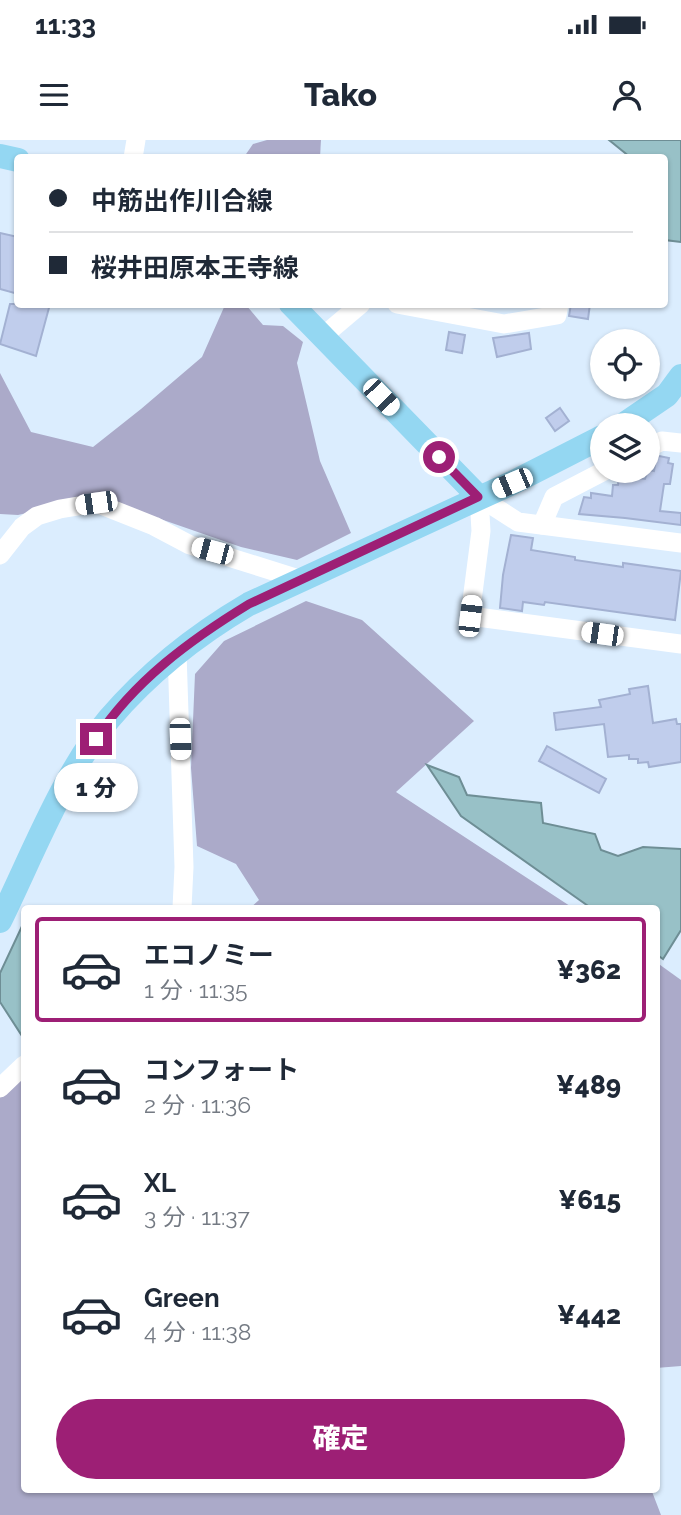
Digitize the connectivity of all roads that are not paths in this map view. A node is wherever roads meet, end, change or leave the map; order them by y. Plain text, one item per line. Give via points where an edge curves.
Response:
1 (295, 308) edge
2 (356, 308) edge
3 (433, 308) edge
4 (558, 308) edge
5 (478, 312) edge
6 (322, 337) junction
7 (681, 376) edge
8 (641, 413) edge
9 (660, 442) edge
10 (590, 443) edge
11 (681, 443) edge
12 (590, 478) edge
13 (478, 497) junction
14 (542, 525) junction
15 (681, 543) edge
16 (0, 555) edge
17 (302, 580) junction
18 (681, 644) edge
19 (177, 652) junction
20 (182, 905) edge
21 (0, 921) edge
22 (21, 1069) edge
23 (0, 1088) edge

1 - 6 main road
2 - 6 street
3 - 5 street
4 - 5 street via 557,314 503,324
6 - 13 main road
7 - 8 main road via 667,395
9 - 11 street
10 - 13 main road
12 - 14 street via 554,497
13 - 14 street via 518,522
13 - 17 main road
13 - 18 street via 481,531 470,616
14 - 15 street
16 - 17 street via 37,516 96,503 190,545
17 - 19 main road via 216,623
19 - 20 street
19 - 21 main road via 108,720 71,776
22 - 23 street

